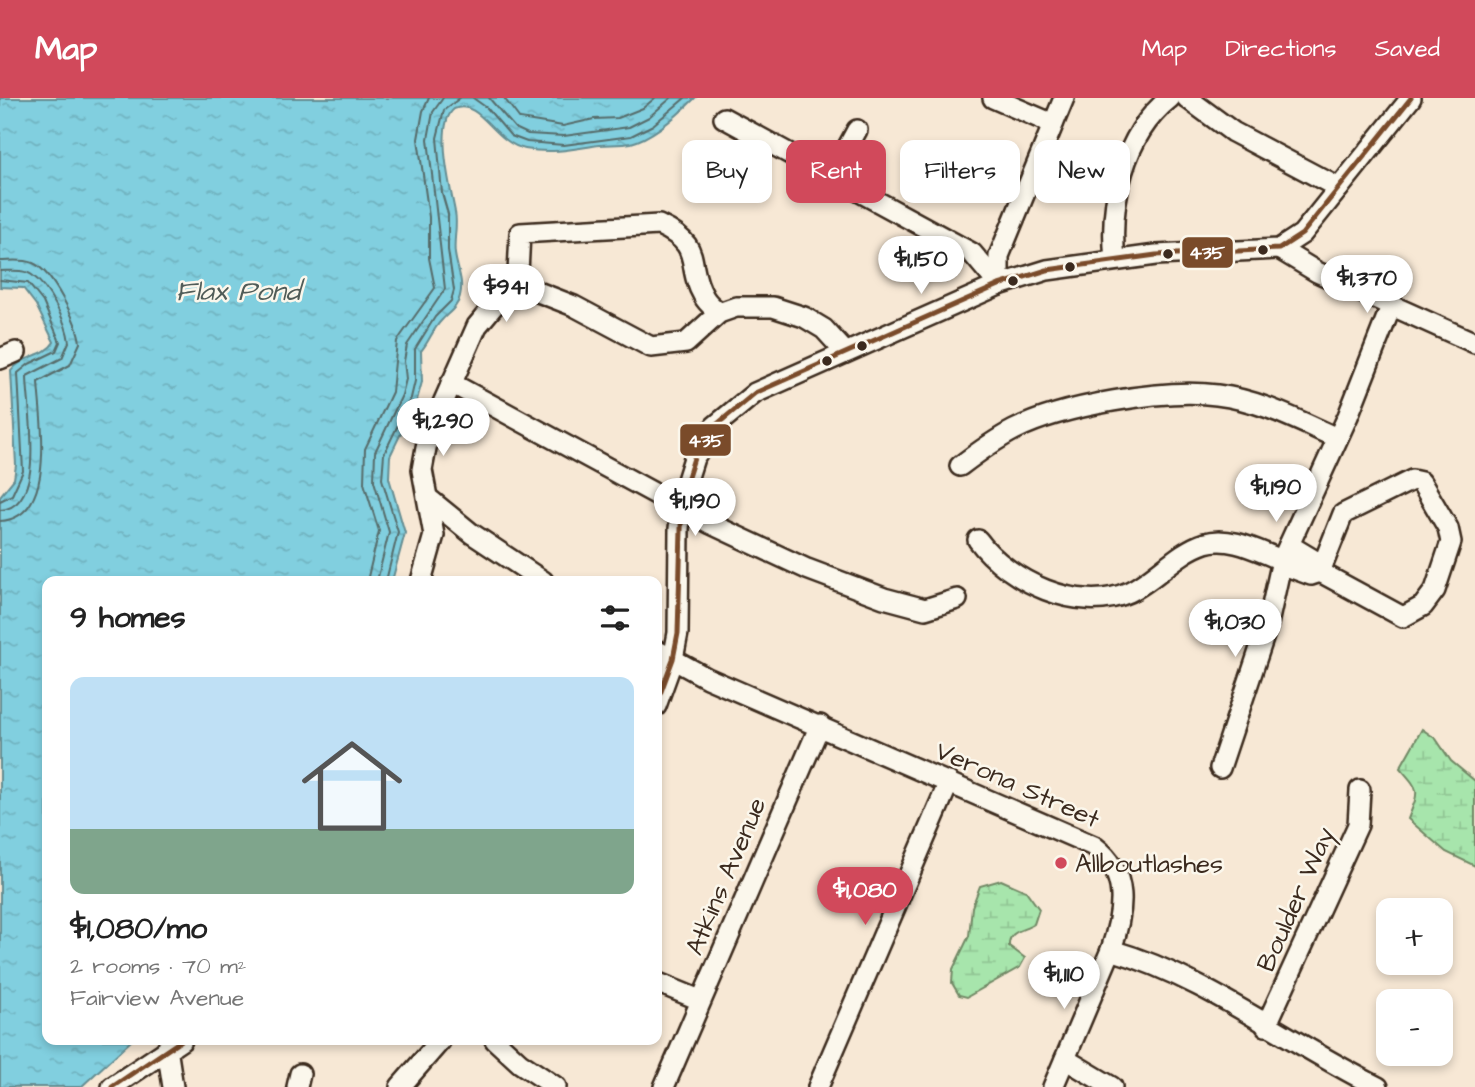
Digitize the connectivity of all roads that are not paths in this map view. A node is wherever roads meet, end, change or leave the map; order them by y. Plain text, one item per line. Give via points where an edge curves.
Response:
1 (993, 98) edge
2 (1064, 98) edge
3 (1170, 98) edge
4 (1187, 98) edge
5 (1411, 98) edge
6 (1210, 105) edge
7 (724, 118) dead end
8 (1053, 124) junction
9 (857, 130) dead end
10 (852, 140) edge
11 (786, 151) edge
12 (1339, 188) junction
13 (881, 203) edge
14 (1279, 249) junction
15 (1115, 260) junction
16 (999, 285) junction
17 (517, 293) junction
18 (1392, 304) junction
19 (719, 313) junction
20 (1475, 343) edge
21 (845, 352) junction
22 (451, 383) junction
23 (1337, 438) junction
24 (960, 466) dead end
25 (428, 498) junction
26 (681, 508) junction
27 (471, 533) junction
28 (978, 540) dead end
29 (433, 541) junction
30 (1284, 556) junction
31 (1320, 572) junction
32 (422, 576) edge
33 (536, 576) edge
34 (957, 599) dead end
35 (665, 655) edge
36 (820, 725) junction
37 (1220, 768) dead end
38 (949, 782) junction
39 (1360, 790) dead end
40 (1111, 950) junction
41 (662, 984) edge
42 (700, 1000) junction
43 (1266, 1026) junction
44 (173, 1045) edge
45 (174, 1045) edge
46 (437, 1045) edge
47 (500, 1045) edge
48 (1065, 1059) junction
49 (112, 1087) edge
50 (173, 1087) edge
51 (400, 1087) edge
52 (556, 1087) edge
53 (664, 1087) edge
54 (818, 1087) edge
55 (1053, 1087) edge
56 (1112, 1087) edge
57 (1378, 1087) edge

1 - 8 street
2 - 8 street
3 - 15 street via 1152,114 1123,171 1112,226
4 - 6 street
5 - 12 street
6 - 12 street via 1233,131
7 - 11 street
8 - 16 street via 999,256
9 - 10 street
12 - 14 street via 1302,234
13 - 16 street via 972,253
14 - 15 street
14 - 18 street via 1317,272
15 - 16 street via 1047,270
16 - 21 street
17 - 19 street via 533,290 574,306 651,347 686,343
17 - 19 street via 520,233 659,225 679,234 694,258 704,298
17 - 22 street via 502,296 477,326
18 - 20 street
18 - 23 street
19 - 21 street via 736,307 773,307 824,329
21 - 26 street via 755,393 715,426 694,458
22 - 25 street via 423,457
22 - 26 street
23 - 24 street via 1253,402 1216,395 1148,397 1045,418 1014,430
23 - 30 street
25 - 27 street
25 - 29 street
26 - 34 street via 807,569 884,598 925,609
26 - 35 street via 679,622
27 - 29 street via 453,532
27 - 33 street
28 - 30 street via 1011,571 1049,590 1086,601 1128,593 1206,542 1233,542
29 - 32 street
30 - 31 street via 1311,575
30 - 37 street via 1268,624
31 - 31 street via 1343,514 1412,480 1421,482 1448,528 1451,542 1435,590 1423,606 1404,617
35 - 36 street, Verona Street via 707,678
36 - 38 street, Verona Street
36 - 42 street, Atkins Avenue
38 - 40 street, Verona Street via 1105,854 1123,896
38 - 54 street
39 - 43 street, Boulder Way via 1358,825
40 - 43 street via 1182,975
40 - 48 street, Verona Street
41 - 42 street
42 - 53 street, Atkins Avenue
43 - 57 street
44 - 49 street
45 - 50 street
46 - 51 street
47 - 52 street
48 - 55 street, Verona Street
48 - 56 street

